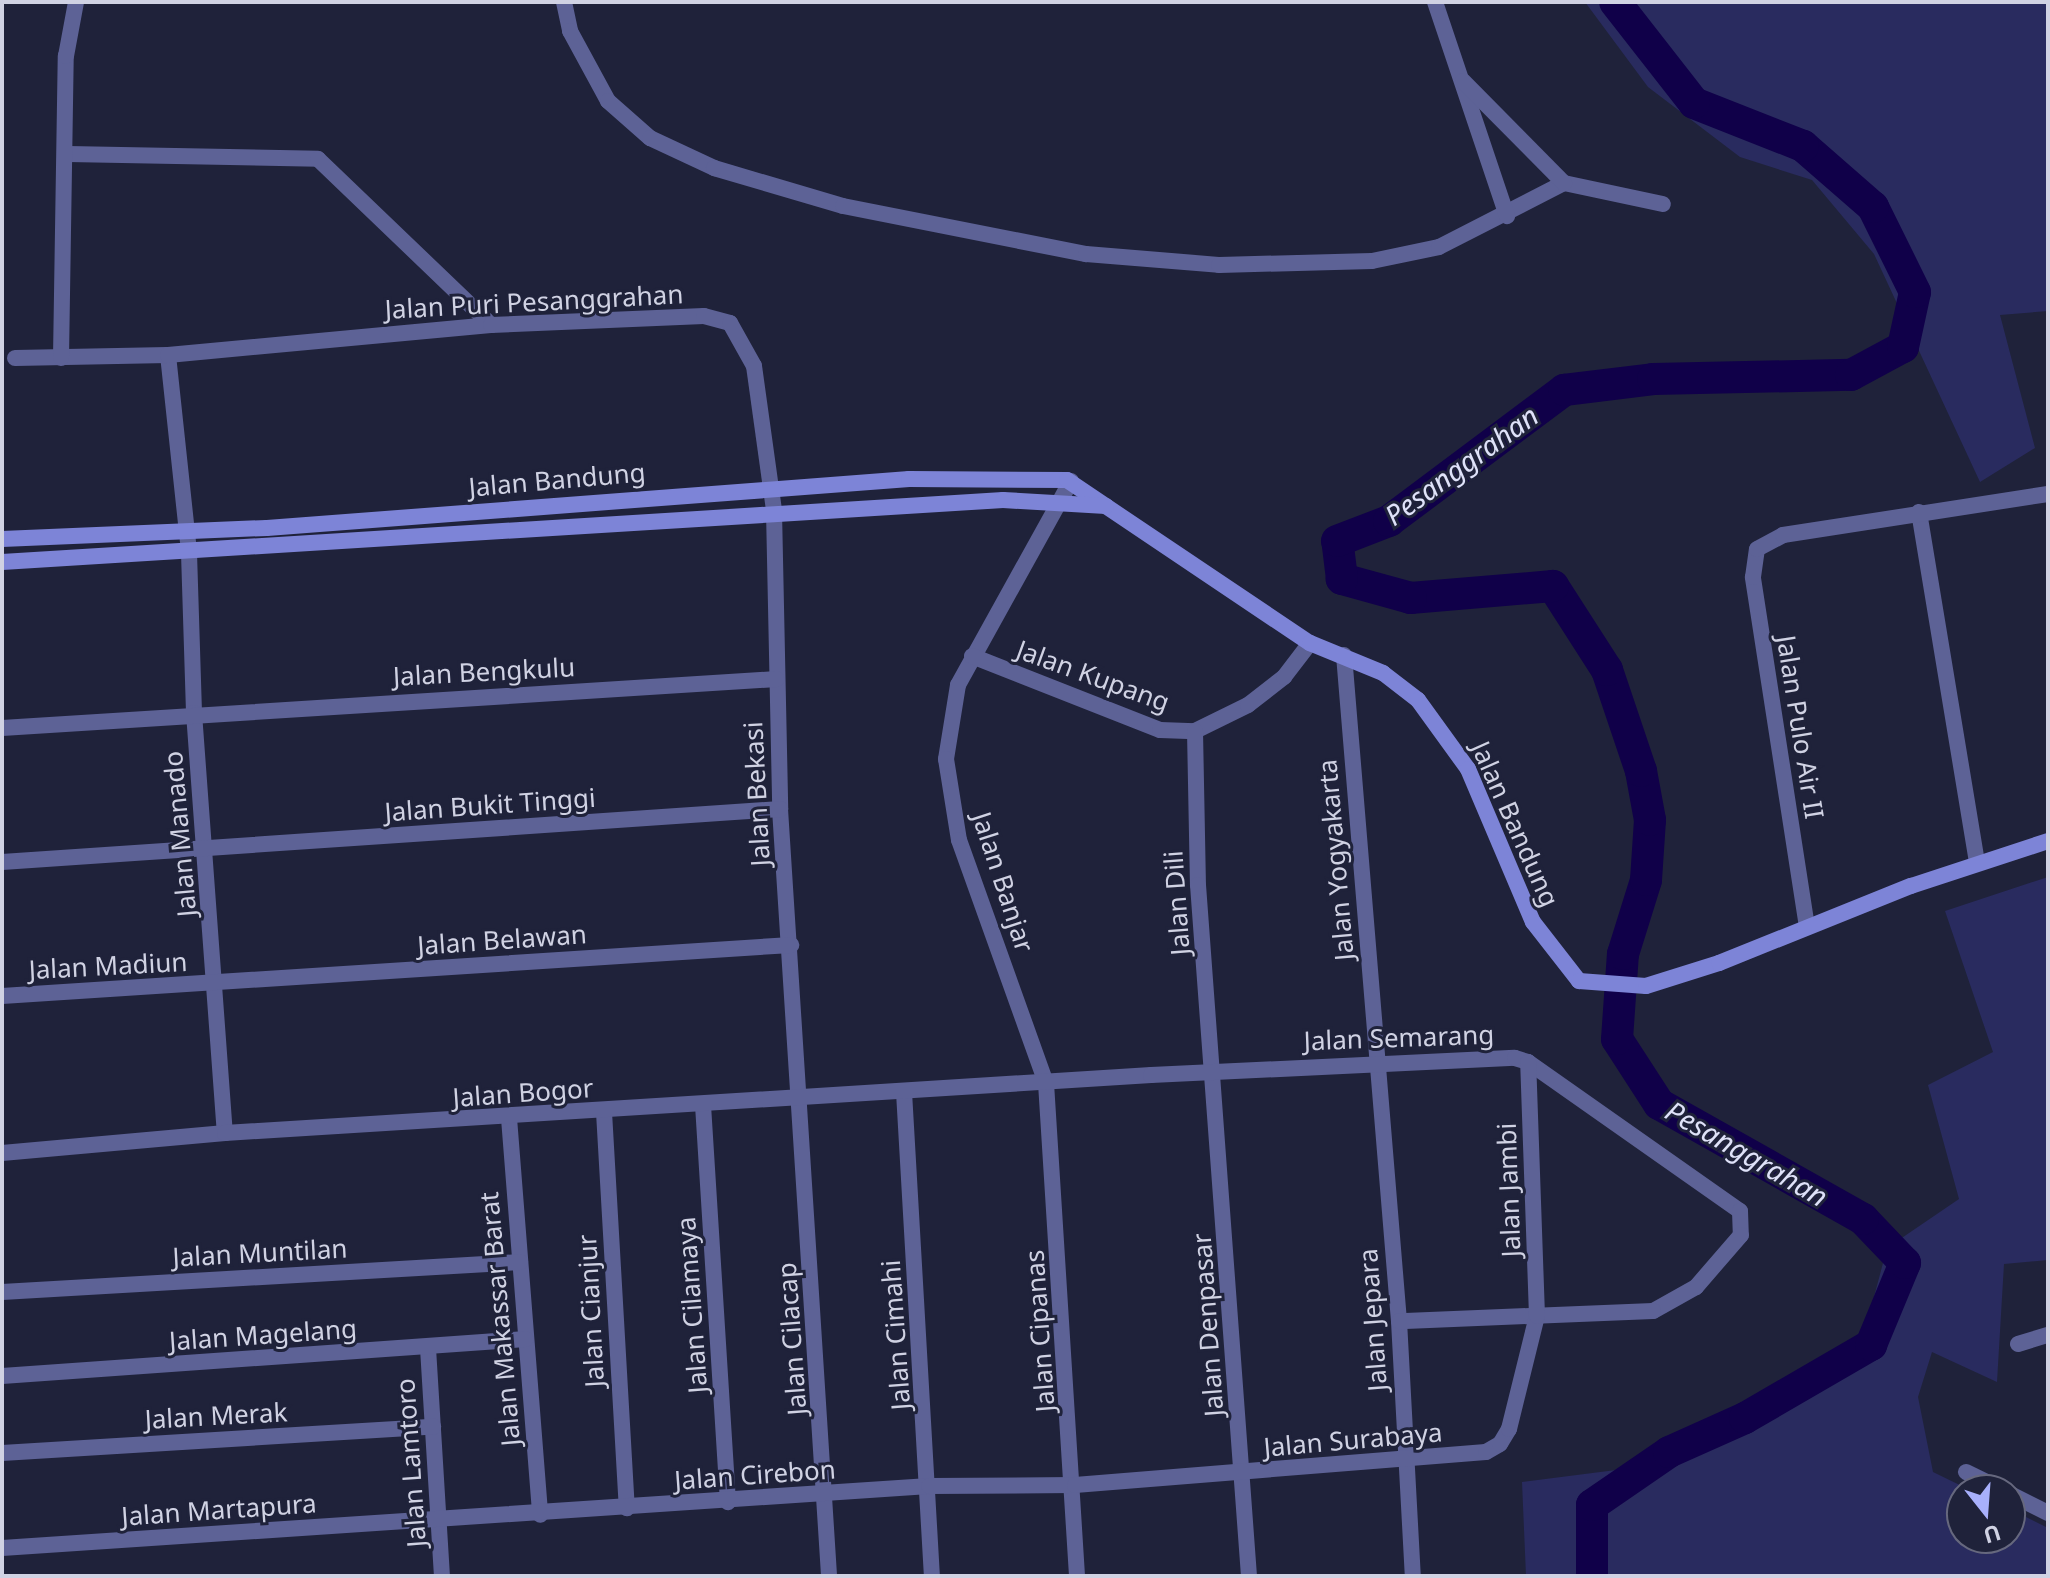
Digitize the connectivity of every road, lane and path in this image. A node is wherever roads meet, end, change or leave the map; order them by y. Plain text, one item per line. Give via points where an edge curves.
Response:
1 (76, 2) edge
2 (564, 2) edge
3 (1435, 2) edge
4 (1459, 77) junction
5 (68, 154) junction
6 (1564, 183) junction
7 (1663, 204) dead end
8 (1507, 216) junction
9 (491, 325) junction
10 (168, 355) junction
11 (15, 358) dead end
12 (61, 358) junction
13 (1071, 481) junction
14 (771, 487) junction
15 (2048, 494) edge
16 (1060, 505) junction
17 (1108, 506) junction
18 (774, 511) junction
19 (1919, 512) junction
20 (186, 530) junction
21 (2, 539) edge
22 (189, 553) junction
23 (2, 562) edge
24 (1310, 643) junction
25 (1344, 655) junction
26 (972, 656) junction
27 (776, 679) junction
28 (194, 713) junction
29 (2, 728) edge
30 (1195, 731) junction
31 (780, 809) junction
32 (2048, 841) edge
33 (204, 849) junction
34 (2, 862) edge
35 (1977, 862) junction
36 (1807, 927) junction
37 (791, 945) junction
38 (216, 983) junction
39 (2, 996) edge
40 (1377, 1061) junction
41 (1528, 1062) junction
42 (1214, 1071) junction
43 (1046, 1083) junction
44 (904, 1092) junction
45 (800, 1099) junction
46 (703, 1105) junction
47 (604, 1112) junction
48 (509, 1118) junction
49 (225, 1133) junction
50 (2, 1153) edge
51 (520, 1262) junction
52 (2, 1292) edge
53 (1537, 1316) junction
54 (1399, 1321) junction
55 (2048, 1335) edge
56 (526, 1339) junction
57 (2018, 1344) dead end
58 (428, 1348) junction
59 (2, 1376) edge
60 (433, 1427) junction
61 (2, 1453) edge
62 (1404, 1460) junction
63 (1966, 1472) dead end
64 (1242, 1474) junction
65 (1970, 1474) edge
66 (1075, 1485) junction
67 (929, 1486) junction
68 (827, 1495) junction
69 (728, 1502) junction
70 (2026, 1502) edge
71 (627, 1508) junction
72 (2048, 1513) edge
73 (540, 1515) junction
74 (438, 1521) junction
75 (2, 1548) edge
76 (442, 1576) edge
77 (829, 1576) edge
78 (932, 1576) edge
79 (1077, 1576) edge
80 (1249, 1576) edge
81 (1413, 1576) edge

1 - 5 street via 66,56
2 - 8 street via 570,31 608,101 650,138 714,168 843,206 1086,254 1219,265 1372,261 1439,247
3 - 4 street
4 - 6 street
4 - 8 street
5 - 9 street via 318,159
5 - 12 street
6 - 7 street
6 - 8 street
9 - 10 street, Jalan Puri Pesanggrahan
9 - 14 street, Jalan Puri Pesanggrahan via 704,316 730,323 754,366
10 - 12 street, Jalan Puri Pesanggrahan
10 - 20 street
11 - 12 street, Jalan Puri Pesanggrahan
13 - 14 street, Jalan Bandung via 909,479
13 - 16 street, Jalan Banjar
13 - 17 street, Jalan Bandung
14 - 18 street, Jalan Bekasi
14 - 20 street, Jalan Bandung
15 - 19 street
16 - 17 street, Jalan Bandung
16 - 18 street, Jalan Bandung via 1003,500
16 - 26 street, Jalan Banjar
17 - 24 street, Jalan Bandung
18 - 22 street, Jalan Bandung
18 - 27 street, Jalan Bekasi
19 - 35 street
19 - 36 street, Jalan Pulo Air II via 1768,540 1753,558
20 - 21 street, Jalan Bandung
20 - 22 street, Jalan Manado
22 - 23 street, Jalan Bandung
22 - 28 street, Jalan Manado
24 - 25 street, Jalan Bandung
24 - 30 street, Jalan Kupang via 1284,677 1248,705
25 - 36 street, Jalan Bandung via 1402,686 1438,723 1468,769 1533,922 1559,961 1585,982 1646,986
25 - 40 street, Jalan Yogyakarta
26 - 30 street, Jalan Kupang via 1160,730
26 - 43 street, Jalan Banjar via 958,685 946,759 959,840
27 - 28 street, Jalan Bengkulu
27 - 31 street, Jalan Bekasi
28 - 29 street, Jalan Bengkulu
28 - 33 street, Jalan Manado
30 - 42 street, Jalan Dili via 1198,885
31 - 33 street, Jalan Bukit Tinggi
31 - 37 street, Jalan Bekasi
32 - 35 street, Jalan Bandung
33 - 34 street, Jalan Bukit Tinggi
33 - 38 street, Jalan Manado
35 - 36 street, Jalan Bandung
37 - 38 street, Jalan Belawan
37 - 45 street, Jalan Bekasi
38 - 39 street, Jalan Madiun
38 - 49 street, Jalan Manado
40 - 41 street, Jalan Semarang via 1494,1057
40 - 42 street, Jalan Semarang
40 - 54 street, Jalan Jepara
41 - 53 street, Jalan Jambi
41 - 53 street, Jalan Semarang via 1734,1203 1743,1222 1741,1235 1696,1287 1653,1311
42 - 43 street, Jalan Semarang
42 - 64 street, Jalan Denpasar
43 - 44 street, Jalan Bogor
43 - 66 street, Jalan Cipanas
44 - 45 street, Jalan Bogor
44 - 67 street, Jalan Cimahi
45 - 46 street, Jalan Bogor
45 - 68 street, Jalan Cilacap
46 - 47 street, Jalan Bogor
46 - 69 street, Jalan Cilamaya
47 - 48 street, Jalan Bogor
47 - 71 street, Jalan Cianjur
48 - 49 street, Jalan Bogor
48 - 51 street, Jalan Makassar Barat
49 - 50 street, Jalan Bogor
51 - 52 street, Jalan Muntilan
51 - 56 street, Jalan Makassar Barat
53 - 54 street, Jalan Semarang
53 - 62 street, Jalan Surabaya via 1518,1404 1500,1444 1486,1452
54 - 62 street, Jalan Jepara
55 - 57 street
56 - 58 street, Jalan Magelang
56 - 73 street, Jalan Makassar Barat
58 - 59 street, Jalan Magelang
58 - 60 street, Jalan Lamtoro
60 - 61 street, Jalan Merak
60 - 74 street, Jalan Lamtoro
62 - 64 street, Jalan Surabaya
62 - 81 street, Jalan Jepara
63 - 65 street
64 - 66 street, Jalan Surabaya
64 - 80 street, Jalan Denpasar
66 - 67 street, Jalan Cirebon
66 - 79 street, Jalan Cipanas
67 - 68 street, Jalan Cirebon
67 - 78 street, Jalan Cimahi
68 - 69 street, Jalan Cirebon
68 - 77 street, Jalan Cilacap
69 - 71 street, Jalan Cirebon
70 - 72 street
71 - 73 street, Jalan Cirebon
73 - 74 street, Jalan Cirebon
74 - 75 street, Jalan Martapura
74 - 76 street, Jalan Lamtoro

